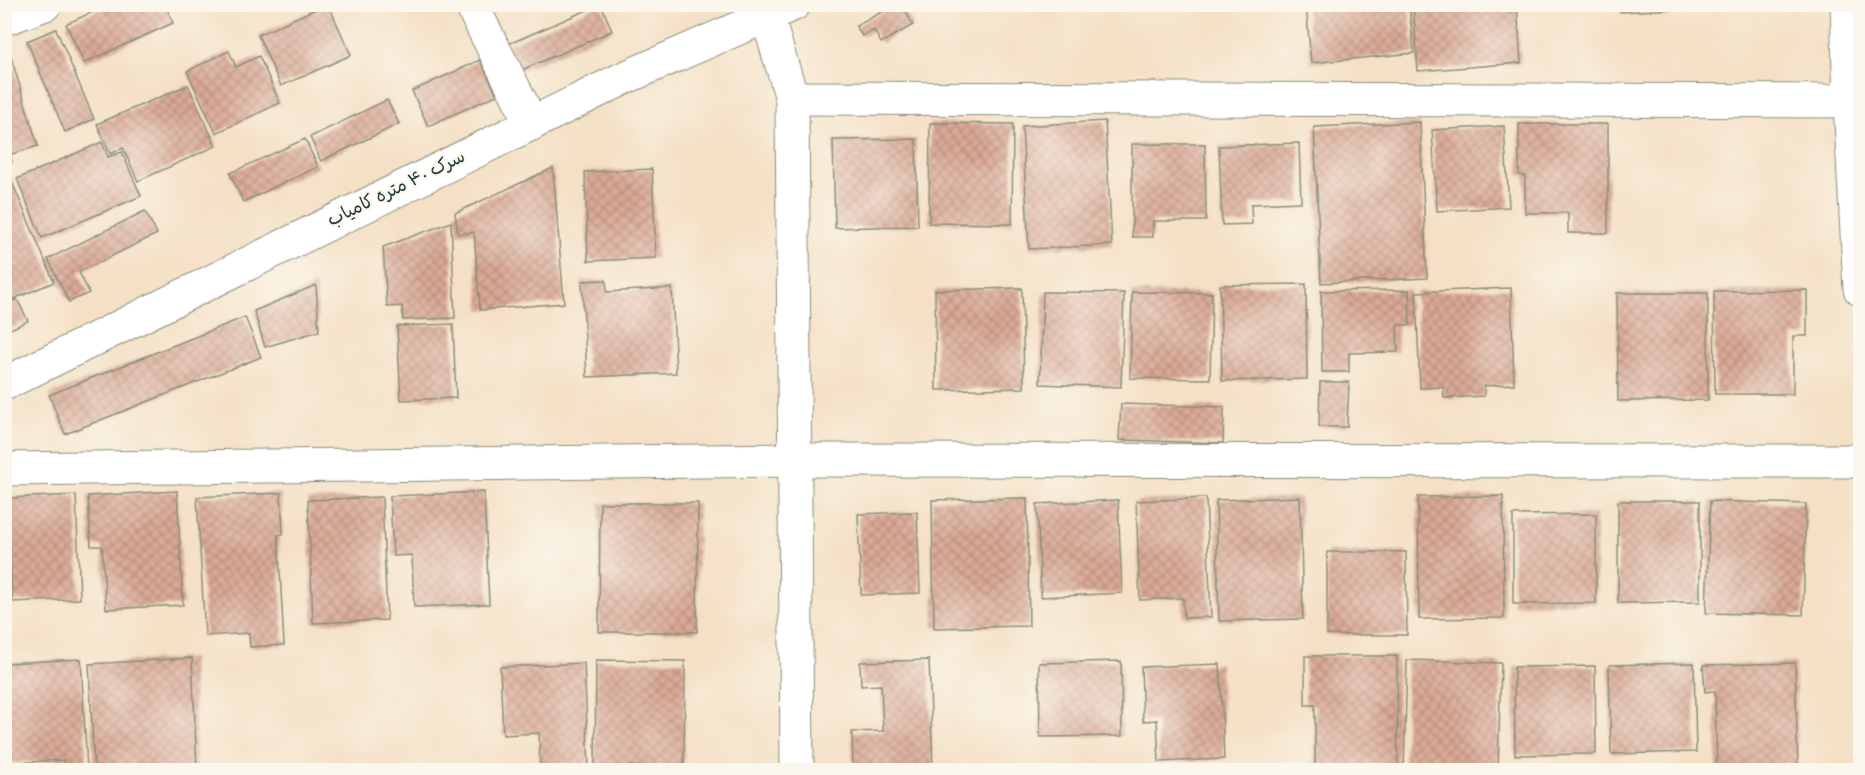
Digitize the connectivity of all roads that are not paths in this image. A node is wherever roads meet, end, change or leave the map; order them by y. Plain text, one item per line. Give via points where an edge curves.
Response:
1 (45, 4) edge
2 (471, 4) edge
3 (1847, 4) edge
4 (774, 8) edge
5 (4, 19) edge
6 (792, 98) junction
7 (1855, 101) edge
8 (532, 124) junction
9 (1860, 289) edge
10 (4, 384) edge
11 (794, 460) junction
12 (1860, 461) edge
13 (4, 469) edge
14 (796, 771) edge

1 - 5 street
2 - 8 street
3 - 7 street
4 - 6 street
4 - 8 street, سرک ۴۰ متره کامیاب
6 - 7 street
6 - 11 street
7 - 9 street
8 - 10 street, سرک ۴۰ متره کامیاب
11 - 12 street
11 - 13 street
11 - 14 street

